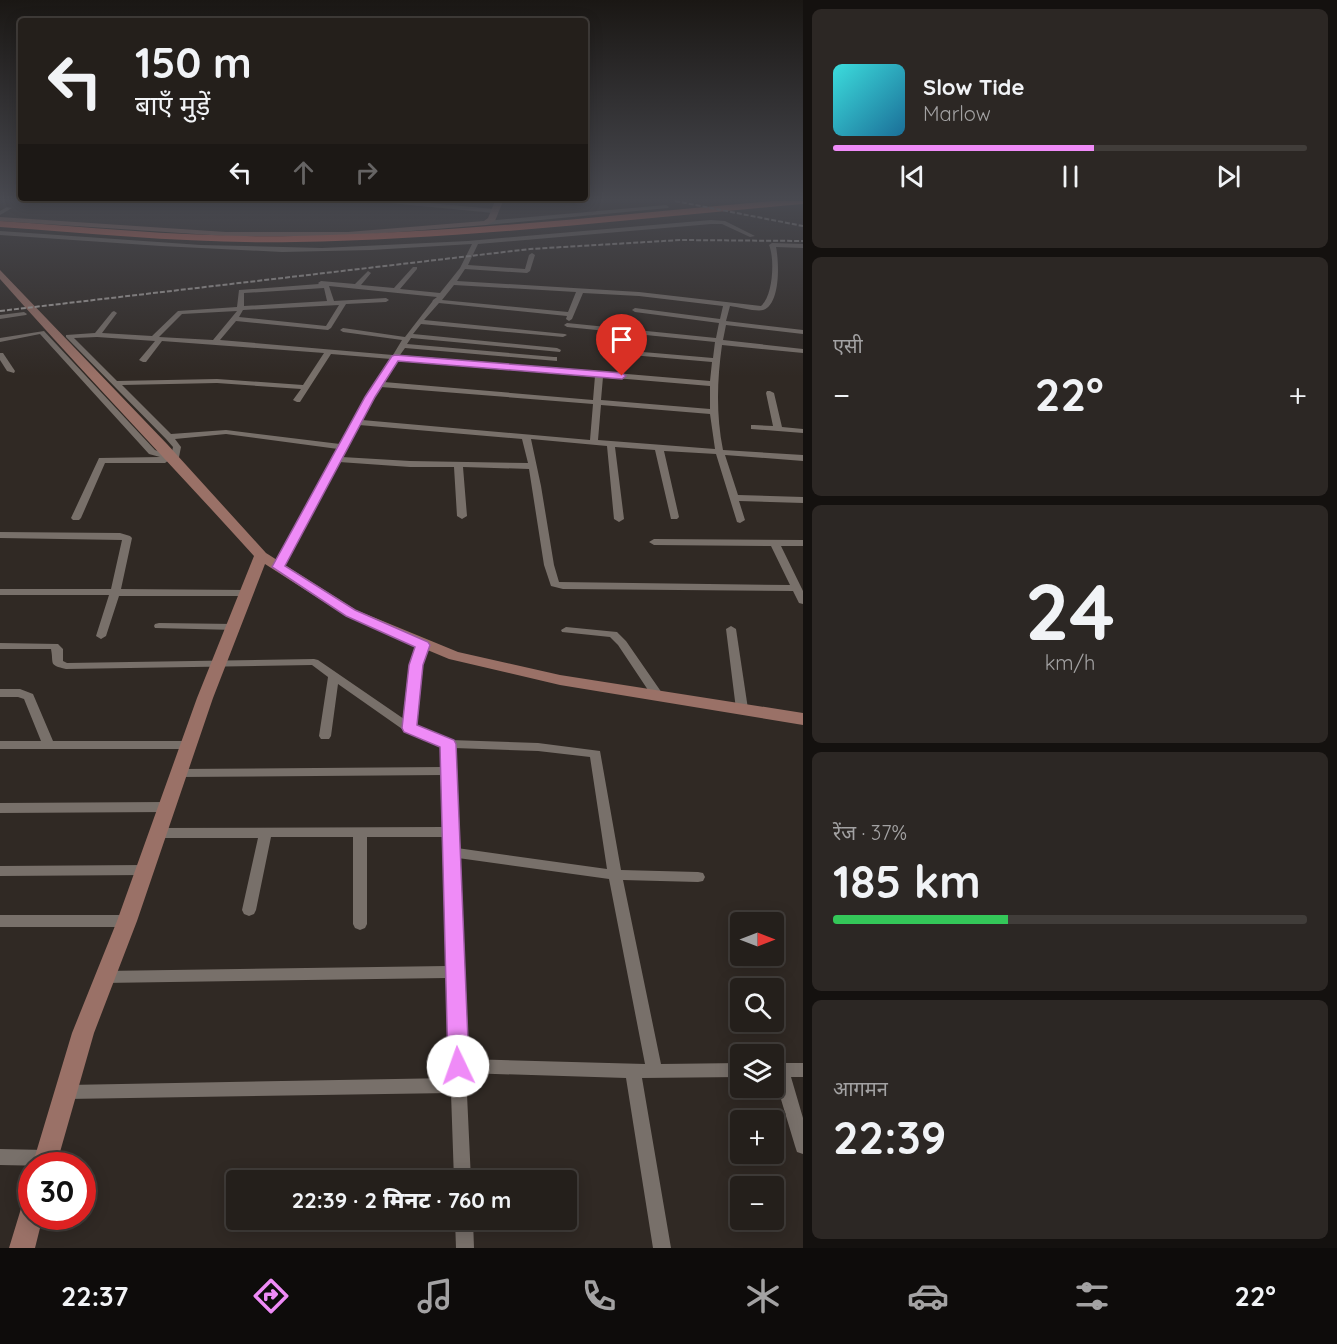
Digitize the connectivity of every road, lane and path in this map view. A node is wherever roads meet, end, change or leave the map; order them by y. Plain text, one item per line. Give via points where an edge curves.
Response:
1 (468, 259) edge
2 (531, 259) edge
3 (774, 259) edge
4 (463, 267) junction
5 (415, 268) dead end
6 (0, 273) edge
7 (368, 273) dead end
8 (302, 281) dead end
9 (451, 283) junction
10 (357, 286) junction
11 (396, 290) junction
12 (580, 291) junction
13 (438, 298) junction
14 (386, 300) dead end
15 (331, 303) junction
16 (343, 303) junction
17 (727, 304) junction
18 (242, 308) junction
19 (635, 310) dead end
20 (114, 313) dead end
21 (24, 314) dead end
22 (570, 314) junction
23 (0, 317) edge
24 (234, 320) junction
25 (419, 322) junction
26 (722, 322) junction
27 (567, 325) junction
28 (343, 330) dead end
29 (803, 332) edge
30 (97, 335) junction
31 (563, 335) junction
32 (156, 339) junction
33 (0, 340) edge
34 (406, 341) junction
35 (718, 341) junction
36 (215, 342) junction
37 (557, 350) junction
38 (803, 351) edge
39 (329, 352) junction
40 (631, 353) dead end
41 (0, 355) edge
42 (395, 358) junction
43 (554, 359) junction
44 (143, 360) dead end
45 (715, 360) junction
46 (551, 370) junction
47 (11, 371) dead end
48 (599, 374) junction
49 (117, 383) junction
50 (378, 384) junction
51 (713, 384) junction
52 (306, 387) junction
53 (770, 393) dead end
54 (297, 400) dead end
55 (596, 401) junction
56 (713, 412) junction
57 (357, 422) junction
58 (754, 427) dead end
59 (778, 429) junction
60 (803, 431) edge
61 (526, 437) junction
62 (166, 442) junction
63 (594, 443) junction
64 (611, 444) junction
65 (343, 447) junction
66 (659, 448) junction
67 (720, 453) junction
68 (803, 458) edge
69 (336, 459) junction
70 (175, 460) junction
71 (458, 465) junction
72 (533, 466) junction
73 (735, 498) junction
74 (803, 500) edge
75 (462, 516) dead end
76 (674, 517) dead end
77 (76, 518) dead end
78 (619, 519) dead end
79 (740, 520) dead end
80 (0, 535) edge
81 (654, 542) dead end
82 (775, 543) junction
83 (803, 543) edge
84 (261, 556) junction
85 (278, 567) junction
86 (797, 588) junction
87 (0, 592) edge
88 (115, 593) junction
89 (248, 593) junction
90 (803, 602) edge
91 (159, 626) dead end
92 (235, 627) junction
93 (731, 629) dead end
94 (566, 630) dead end
95 (101, 636) dead end
96 (423, 645) junction
97 (0, 646) edge
98 (220, 663) junction
99 (334, 676) junction
100 (0, 693) edge
101 (658, 696) junction
102 (742, 709) junction
103 (803, 719) edge
104 (409, 728) junction
105 (325, 736) dead end
106 (48, 744) junction
107 (448, 744) junction
108 (0, 745) edge
109 (189, 745) junction
110 (449, 771) junction
111 (178, 772) junction
112 (166, 807) junction
113 (0, 808) edge
114 (360, 832) junction
115 (450, 832) junction
116 (157, 833) junction
117 (265, 833) junction
118 (451, 852) junction
119 (145, 870) junction
120 (0, 871) edge
121 (615, 875) junction
122 (698, 877) dead end
123 (249, 910) dead end
124 (0, 921) edge
125 (127, 921) junction
126 (360, 924) dead end
127 (454, 972) junction
128 (103, 977) junction
129 (458, 1066) junction
130 (654, 1070) junction
131 (730, 1070) edge
132 (784, 1070) edge
133 (633, 1071) junction
134 (803, 1071) edge
135 (459, 1085) junction
136 (784, 1090) edge
137 (67, 1092) junction
138 (803, 1146) edge
139 (48, 1152) edge
140 (0, 1157) edge
141 (18, 1159) edge
142 (463, 1170) edge
143 (27, 1230) edge
144 (464, 1230) edge
145 (22, 1248) edge
146 (465, 1248) edge
147 (662, 1248) edge

1 - 4 street
2 - 4 street via 527,271
3 - 17 street via 775,283 765,307
4 - 9 street
5 - 11 street
6 - 62 street via 56,336
7 - 10 street
8 - 10 street
9 - 12 street
9 - 13 street
10 - 11 street
11 - 13 street
12 - 17 street
12 - 22 street
13 - 22 street
13 - 25 street
14 - 16 street
15 - 16 street
15 - 18 street
15 - 18 street via 327,287 321,286 241,291
16 - 24 street via 328,328
17 - 26 street
18 - 24 street
18 - 32 street via 179,312
19 - 26 street
20 - 30 street
21 - 23 street
22 - 27 street
24 - 36 street
25 - 31 street
25 - 34 street
26 - 29 street
26 - 35 street
27 - 31 street
27 - 35 street
28 - 34 street
30 - 32 street
30 - 49 street via 68,336
31 - 37 street
32 - 36 street
32 - 44 street
33 - 70 street via 42,332 152,452
34 - 37 street
34 - 42 street
34 - 43 street
35 - 38 street
35 - 45 street
36 - 39 street
37 - 43 street
39 - 42 street
39 - 52 street
40 - 45 street
41 - 47 street
42 - 46 street
42 - 50 street
43 - 46 street
45 - 51 street
46 - 48 street
48 - 51 street
48 - 55 street
49 - 52 street via 217,381
49 - 62 street
50 - 55 street
50 - 57 street
51 - 56 street
52 - 54 street
53 - 59 street
55 - 56 street
55 - 63 street
56 - 67 street
57 - 61 street
57 - 65 street
58 - 59 street
59 - 60 street
61 - 63 street
61 - 72 street
62 - 65 street via 226,432
62 - 70 street
63 - 64 street
64 - 66 street
64 - 78 street
65 - 69 street
66 - 67 street
66 - 76 street
67 - 68 street
67 - 73 street
69 - 71 street
69 - 85 street
70 - 77 street via 102,460
70 - 84 street
71 - 72 street
71 - 75 street
72 - 86 street via 549,565 558,585
73 - 74 street
73 - 79 street
80 - 88 street via 127,538
81 - 82 street
82 - 83 street
82 - 86 street
84 - 85 street
84 - 89 street
85 - 96 street via 351,613
86 - 90 street
87 - 88 street
88 - 89 street
88 - 95 street
89 - 92 street
91 - 92 street
92 - 98 street
93 - 102 street
94 - 101 street via 613,634
96 - 101 street via 453,656 560,680
96 - 104 street via 416,665
97 - 98 street via 54,646 58,649 57,663 66,666
98 - 99 street via 314,662
98 - 109 street
99 - 104 street
99 - 105 street
100 - 106 street via 29,697
101 - 102 street
102 - 103 street
104 - 107 street
106 - 108 street
106 - 109 street
107 - 110 street
107 - 121 street via 538,747 596,754
109 - 111 street
110 - 111 street
110 - 115 street
111 - 112 street
112 - 113 street
112 - 116 street
114 - 115 street
114 - 117 street
114 - 126 street
115 - 118 street
116 - 117 street
116 - 119 street
117 - 123 street
118 - 121 street
118 - 127 street
119 - 120 street
119 - 125 street
121 - 122 street
121 - 130 street
124 - 125 street
125 - 128 street
127 - 128 street
127 - 129 street
128 - 137 street via 82,1033
129 - 133 street
129 - 135 street
130 - 131 street
130 - 133 street
132 - 134 street
133 - 147 street
135 - 137 street
135 - 142 street
136 - 138 street
137 - 139 street
140 - 141 street
143 - 145 street
144 - 146 street

